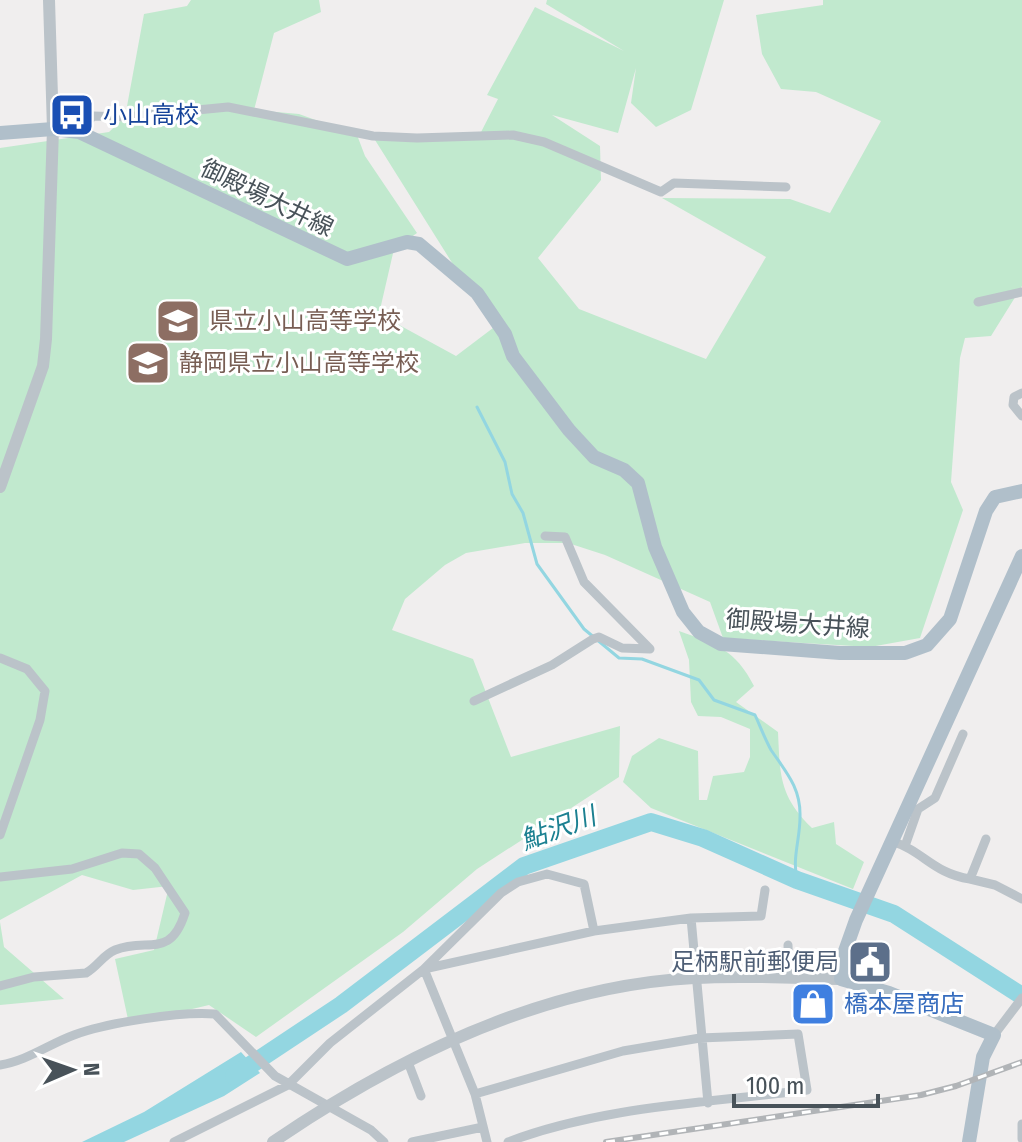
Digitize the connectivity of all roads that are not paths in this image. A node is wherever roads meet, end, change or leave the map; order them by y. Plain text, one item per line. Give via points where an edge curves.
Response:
1 (49, 0) edge
2 (53, 129) junction
3 (79, 132) junction
4 (0, 133) edge
5 (786, 187) dead end
6 (1022, 292) edge
7 (978, 302) dead end
8 (1022, 393) edge
9 (1022, 416) edge
10 (0, 487) edge
11 (1022, 491) edge
12 (545, 536) dead end
13 (1022, 556) edge
14 (0, 658) edge
15 (474, 701) dead end
16 (963, 734) dead end
17 (0, 835) edge
18 (986, 839) dead end
19 (898, 843) junction
20 (0, 877) edge
21 (970, 879) junction
22 (765, 890) dead end
23 (1022, 899) edge
24 (691, 918) junction
25 (594, 931) junction
26 (788, 945) dead end
27 (424, 969) junction
28 (789, 977) junction
29 (694, 978) junction
30 (841, 979) junction
31 (0, 986) edge
32 (1022, 998) edge
33 (994, 1035) junction
34 (700, 1038) junction
35 (454, 1040) junction
36 (408, 1062) junction
37 (0, 1065) edge
38 (288, 1085) junction
39 (475, 1094) junction
40 (421, 1096) dead end
41 (708, 1103) junction
42 (327, 1105) junction
43 (1022, 1124) edge
44 (483, 1127) junction
45 (1022, 1139) edge
46 (174, 1142) edge
47 (273, 1142) edge
48 (384, 1142) edge
49 (412, 1142) edge
50 (487, 1142) edge
51 (508, 1142) edge
52 (969, 1142) edge

1 - 2 street
2 - 3 main road, 御殿場大井線
2 - 4 main road, 御殿場大井線
2 - 10 street via 43,366
3 - 5 street via 93,116 228,107 373,136 513,135 544,142 661,192 674,183
3 - 11 main road, 御殿場大井線 via 327,253 347,259 407,242 430,250 477,293 513,356 569,430 594,457 624,470 638,483 655,547 683,612 699,632 721,644 840,653 905,653 927,645 950,619 986,511 995,497
6 - 7 street
8 - 9 street via 1013,405
12 - 15 street via 565,537 584,582 650,649 622,648 595,639
13 - 19 main road
14 - 17 street via 27,669 45,691
16 - 19 street via 935,798 918,809
18 - 21 street
19 - 21 street via 945,875
19 - 30 main road via 856,920
20 - 31 street via 139,854 155,868 185,913 179,931 163,945 119,948 86,973
21 - 23 street
22 - 24 street via 761,916
24 - 25 street
24 - 29 street
25 - 27 street
25 - 27 street via 584,884 538,875 501,893
26 - 28 street
27 - 35 street
27 - 38 street via 330,1043
28 - 29 street
28 - 30 street
29 - 34 street
29 - 35 street via 594,992
30 - 33 main road
32 - 33 street
33 - 52 main road via 983,1057
34 - 39 street via 612,1053
34 - 41 street
34 - 41 street via 798,1034 807,1090
35 - 36 street
35 - 39 street
36 - 40 street
36 - 42 street
37 - 38 street via 76,1034 179,1015 215,1014
38 - 42 street
38 - 46 street
39 - 44 street
41 - 51 street via 597,1115
42 - 47 street
42 - 48 street
43 - 45 street
44 - 49 street
44 - 50 street

